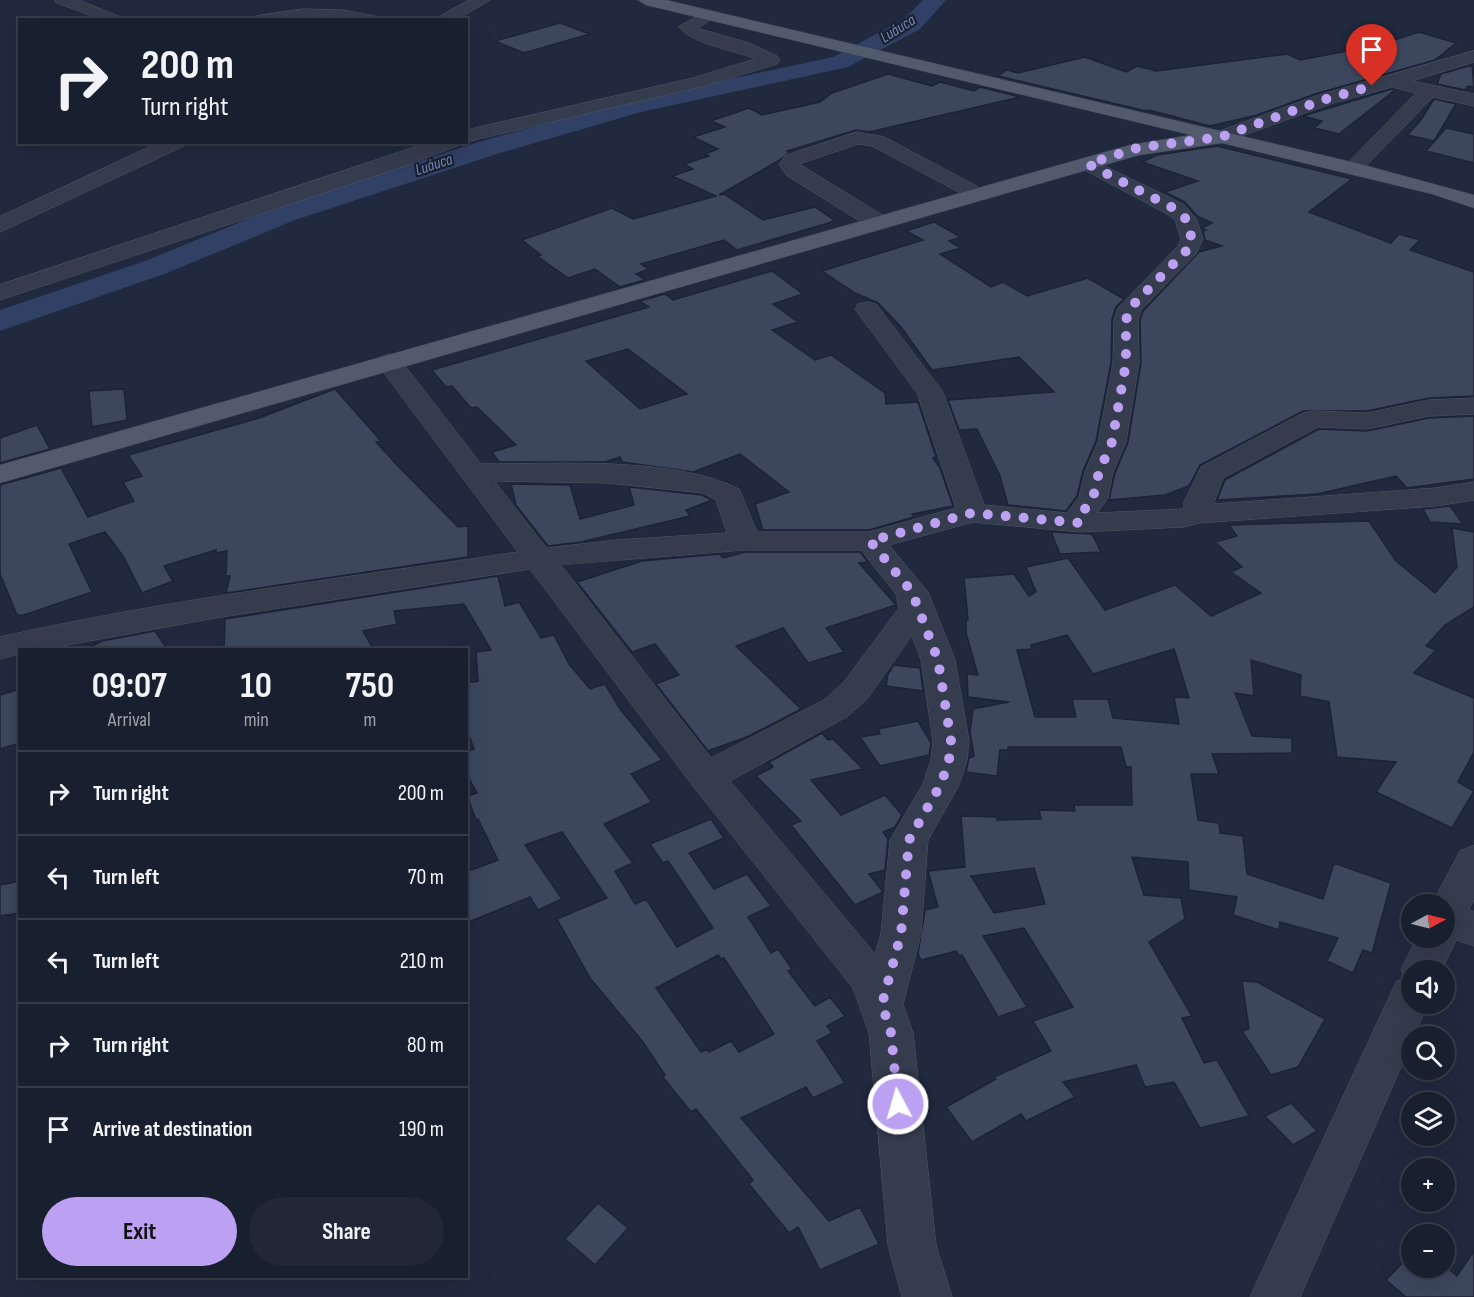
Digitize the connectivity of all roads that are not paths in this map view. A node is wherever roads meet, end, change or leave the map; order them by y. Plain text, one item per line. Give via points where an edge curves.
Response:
1 (63, 0) edge
2 (482, 0) edge
3 (646, 0) edge
4 (710, 15) junction
5 (114, 18) edge
6 (279, 18) edge
7 (349, 18) edge
8 (446, 18) edge
9 (1474, 56) edge
10 (1392, 81) junction
11 (1429, 91) junction
12 (1474, 100) edge
13 (1120, 112) junction
14 (468, 136) edge
15 (1221, 137) junction
16 (173, 144) edge
17 (445, 144) edge
18 (1137, 148) junction
19 (1088, 164) junction
20 (1353, 168) junction
21 (980, 195) junction
22 (1474, 202) edge
23 (879, 223) junction
24 (0, 225) edge
25 (0, 293) edge
26 (867, 309) dead end
27 (389, 362) junction
28 (1474, 406) edge
29 (474, 472) junction
30 (0, 474) edge
31 (1474, 491) edge
32 (972, 513) junction
33 (1199, 514) junction
34 (1080, 523) junction
35 (745, 541) junction
36 (870, 541) junction
37 (539, 558) junction
38 (915, 601) junction
39 (0, 648) edge
40 (706, 777) junction
41 (1474, 861) edge
42 (1455, 912) edge
43 (882, 1004) junction
44 (1403, 1014) edge
45 (927, 1297) edge
46 (1275, 1297) edge

1 - 5 street
2 - 8 street
3 - 4 main road
4 - 13 main road
4 - 14 street via 687,27 694,33 743,47 771,60
6 - 7 street via 310,14
9 - 10 street
10 - 11 street
10 - 15 street via 1323,100
11 - 12 street
11 - 20 street
13 - 15 main road
13 - 18 main road via 1143,130 1145,143
15 - 18 main road
15 - 20 main road
16 - 24 street
17 - 25 street
18 - 19 main road
19 - 21 main road
19 - 34 street via 1175,209 1185,218 1192,239 1188,249 1130,308 1126,320 1126,363 1112,442
20 - 22 main road
21 - 23 main road
21 - 23 street via 872,139 857,138 792,160 789,167 793,171
23 - 27 main road
26 - 32 street via 930,392
27 - 29 street
27 - 30 main road
28 - 33 street via 1428,408 1367,421 1313,419 1211,473 1199,502
29 - 35 street via 600,475 711,484 729,495
29 - 37 street
31 - 33 street
32 - 34 street
32 - 36 street
33 - 34 street
35 - 36 street
35 - 37 street
36 - 38 street
37 - 39 street via 215,608
37 - 40 street
38 - 40 street via 915,609 875,665 837,708
38 - 43 street via 938,660 951,741 941,784 909,840 901,934
40 - 43 street via 869,977
41 - 42 street
43 - 45 street via 891,1033 912,1245
44 - 46 street

